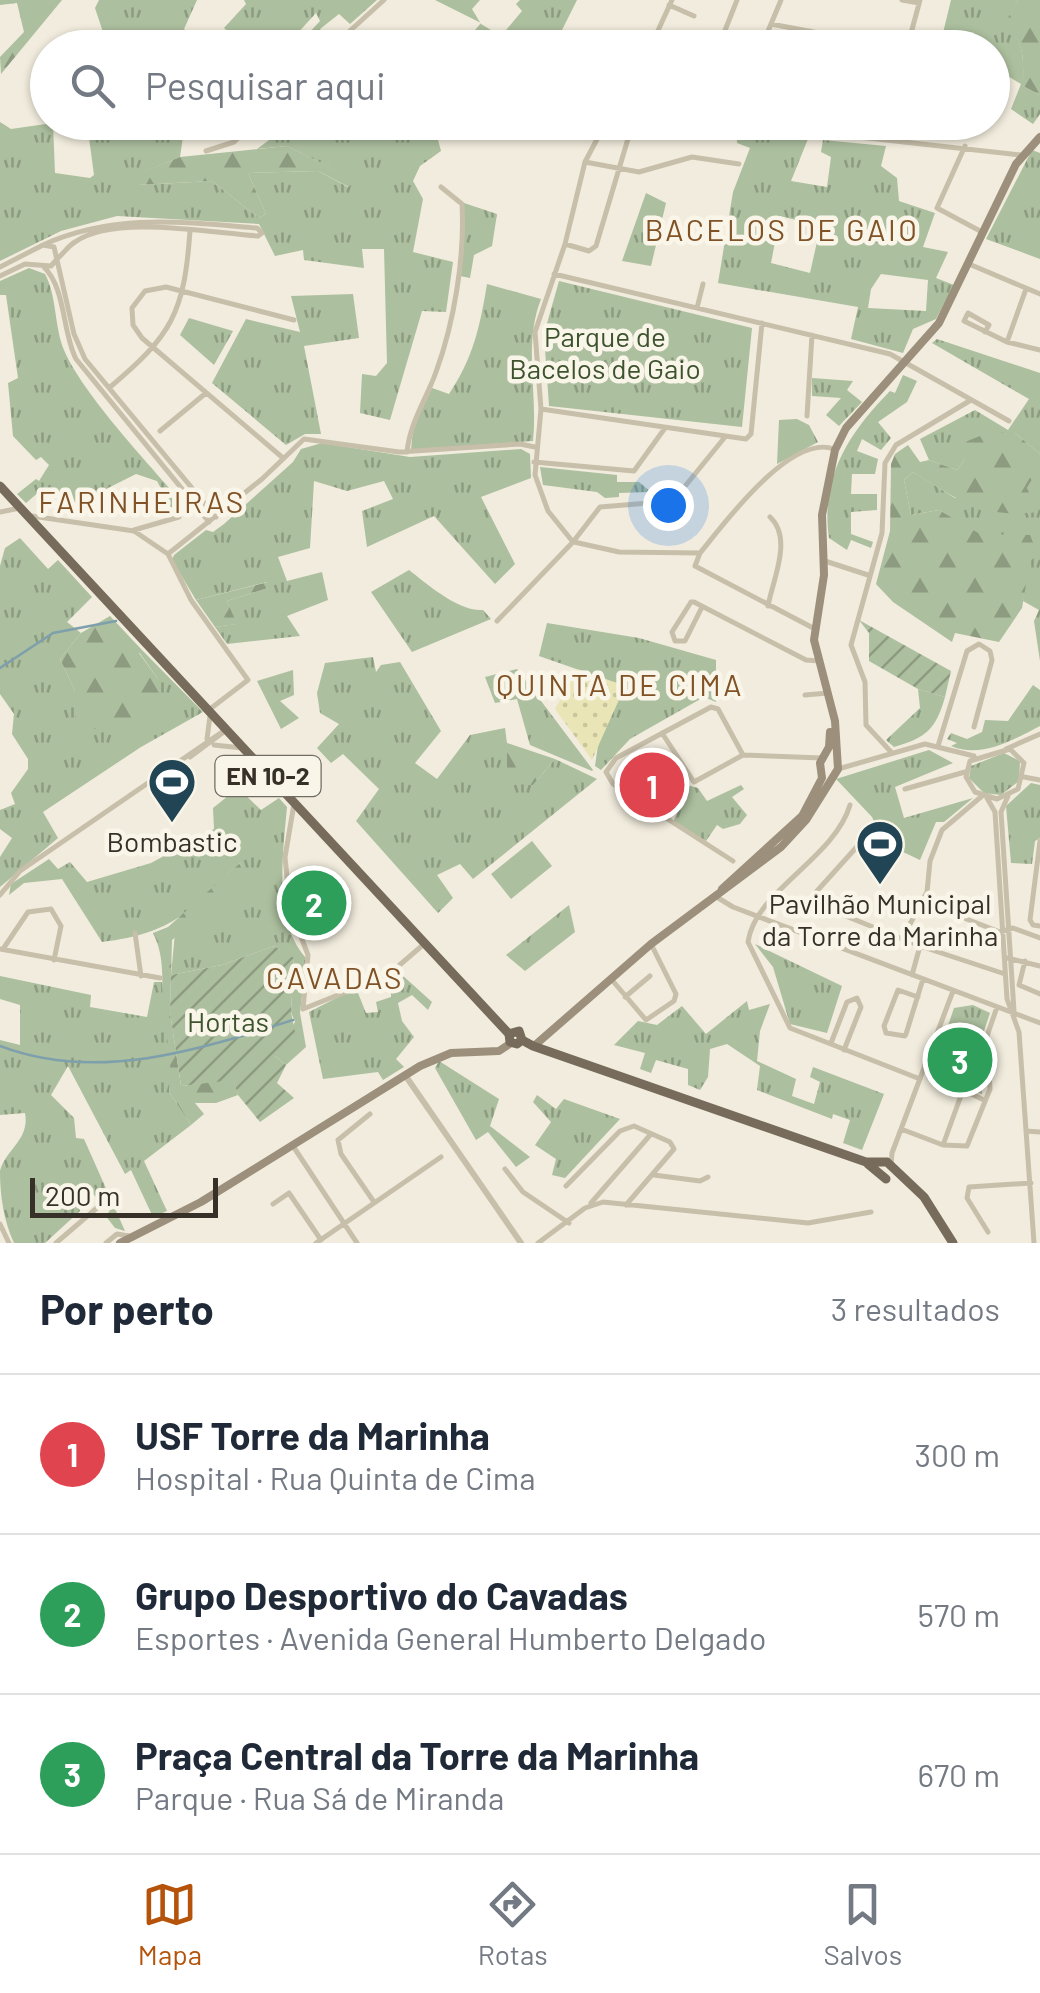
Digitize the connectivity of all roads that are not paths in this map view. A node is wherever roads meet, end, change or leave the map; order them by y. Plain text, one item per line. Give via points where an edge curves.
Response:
1 (384, 0) edge
2 (737, 0) edge
3 (781, 0) edge
4 (902, 0) edge
5 (920, 2) edge
6 (670, 3) edge
7 (694, 16) dead end
8 (771, 24) junction
9 (351, 30) edge
10 (658, 30) edge
11 (725, 30) edge
12 (768, 30) edge
13 (804, 30) edge
14 (912, 30) edge
15 (1040, 138) edge
16 (236, 140) edge
17 (597, 140) edge
18 (628, 140) edge
19 (894, 140) edge
20 (965, 146) junction
21 (206, 151) dead end
22 (1021, 155) junction
23 (586, 162) junction
24 (739, 164) dead end
25 (619, 168) junction
26 (441, 187) dead end
27 (190, 231) junction
28 (984, 233) junction
29 (565, 244) junction
30 (41, 246) junction
31 (57, 259) junction
32 (969, 264) junction
33 (43, 266) junction
34 (0, 267) edge
35 (554, 274) junction
36 (0, 276) edge
37 (702, 284) dead end
38 (1026, 288) junction
39 (185, 292) junction
40 (1040, 294) edge
41 (697, 308) junction
42 (294, 320) dead end
43 (762, 323) junction
44 (985, 332) junction
45 (812, 335) junction
46 (1007, 342) junction
47 (155, 349) junction
48 (1040, 350) edge
49 (905, 363) junction
50 (106, 390) junction
51 (206, 392) junction
52 (971, 400) junction
53 (541, 408) junction
54 (807, 416) dead end
55 (1009, 421) dead end
56 (665, 428) junction
57 (160, 431) dead end
58 (725, 437) junction
59 (535, 447) junction
60 (835, 450) junction
61 (407, 452) junction
62 (283, 458) junction
63 (534, 462) junction
64 (0, 486) edge
65 (0, 512) edge
66 (24, 512) junction
67 (179, 516) dead end
68 (770, 518) dead end
69 (212, 520) junction
70 (134, 531) junction
71 (574, 542) junction
72 (700, 553) junction
73 (168, 554) junction
74 (825, 561) junction
75 (868, 575) junction
76 (768, 606) junction
77 (702, 608) junction
78 (497, 621) dead end
79 (814, 629) junction
80 (819, 662) junction
81 (805, 694) dead end
82 (829, 698) junction
83 (208, 712) junction
84 (974, 727) dead end
85 (225, 730) junction
86 (662, 732) junction
87 (1040, 734) edge
88 (1027, 740) junction
89 (208, 744) junction
90 (938, 746) junction
91 (242, 748) junction
92 (1004, 750) junction
93 (892, 753) junction
94 (744, 755) junction
95 (956, 755) junction
96 (979, 756) junction
97 (824, 757) junction
98 (1022, 757) junction
99 (808, 759) junction
100 (837, 765) junction
101 (823, 770) junction
102 (965, 771) junction
103 (1024, 777) junction
104 (1040, 780) edge
105 (906, 789) dead end
106 (1008, 796) junction
107 (984, 797) junction
108 (294, 804) junction
109 (850, 805) dead end
110 (872, 830) dead end
111 (1000, 839) junction
112 (1040, 840) edge
113 (732, 861) dead end
114 (1036, 883) edge
115 (0, 895) edge
116 (715, 896) junction
117 (956, 915) dead end
118 (758, 917) junction
119 (1040, 926) edge
120 (1006, 930) junction
121 (135, 932) dead end
122 (902, 938) junction
123 (1040, 938) edge
124 (424, 944) junction
125 (651, 944) junction
126 (920, 946) junction
127 (2, 949) edge
128 (1008, 958) junction
129 (54, 960) junction
130 (1026, 960) junction
131 (1040, 966) edge
132 (1006, 974) junction
133 (912, 975) junction
134 (141, 976) junction
135 (650, 976) dead end
136 (160, 978) dead end
137 (610, 978) junction
138 (923, 979) junction
139 (953, 991) junction
140 (1040, 994) edge
141 (624, 997) junction
142 (918, 997) junction
143 (996, 1007) junction
144 (1014, 1014) junction
145 (1040, 1023) edge
146 (514, 1039) junction
147 (831, 1044) junction
148 (533, 1046) junction
149 (844, 1050) junction
150 (405, 1074) junction
151 (920, 1079) junction
152 (984, 1100) junction
153 (370, 1114) dead end
154 (901, 1129) junction
155 (1026, 1131) junction
156 (1040, 1132) edge
157 (651, 1134) junction
158 (943, 1145) junction
159 (293, 1146) junction
160 (1037, 1154) dead end
161 (441, 1157) dead end
162 (1028, 1157) junction
163 (866, 1162) junction
164 (887, 1165) junction
165 (504, 1168) dead end
166 (654, 1174) junction
167 (881, 1177) junction
168 (708, 1178) dead end
169 (905, 1179) junction
170 (1031, 1183) junction
171 (566, 1186) dead end
172 (374, 1202) junction
173 (1036, 1202) edge
174 (274, 1204) dead end
175 (626, 1205) junction
176 (589, 1206) junction
177 (98, 1207) dead end
178 (871, 1212) dead end
179 (345, 1222) junction
180 (568, 1223) junction
181 (0, 1224) edge
182 (988, 1232) dead end
183 (129, 1236) junction
184 (319, 1241) edge
185 (9, 1243) edge
186 (56, 1243) edge
187 (106, 1243) edge
188 (120, 1243) edge
189 (358, 1243) edge
190 (520, 1243) edge
191 (538, 1243) edge
192 (953, 1243) edge
193 (1034, 1243) edge

1 - 9 street
2 - 11 street
3 - 8 street
4 - 5 street
5 - 14 street
6 - 7 street
6 - 10 street
8 - 12 street
8 - 13 street
15 - 22 main road
16 - 21 street
17 - 23 street
18 - 25 street
19 - 20 street
20 - 22 street
20 - 28 street via 938,208
22 - 28 main road
23 - 25 street
23 - 29 street
24 - 25 street via 692,158 639,172
25 - 29 street via 594,248
26 - 61 street via 462,204 459,254 438,365 410,428
27 - 30 street via 262,233 134,220
27 - 31 street via 107,231 80,238
27 - 39 street
28 - 32 main road
29 - 35 street
30 - 31 street via 54,248
30 - 33 street via 35,255
30 - 34 street
31 - 33 street
31 - 50 street via 78,346
32 - 38 street
32 - 49 main road via 939,323
33 - 36 street via 25,264
33 - 50 street via 56,283 70,346
35 - 41 street
35 - 53 street via 535,332
37 - 41 street
38 - 40 street
38 - 46 street
39 - 42 street
39 - 47 street
39 - 47 street via 158,287 135,300 133,325
41 - 43 street
43 - 45 street
43 - 58 street via 751,434
44 - 44 street via 989,325 968,313 964,320
44 - 46 street
45 - 49 street
45 - 54 street
46 - 48 street
47 - 50 street
47 - 51 street
49 - 52 street
49 - 60 main road via 846,428
50 - 69 street
51 - 57 street
51 - 62 street
52 - 55 street
52 - 75 street via 888,456 882,532
53 - 56 street
53 - 59 street
56 - 58 street
56 - 63 street via 634,472
58 - 71 street via 673,501 604,504
59 - 61 street
59 - 63 street
60 - 72 street via 820,447 768,475
60 - 74 main road via 822,515
61 - 62 street via 308,438
62 - 69 street
63 - 71 street via 548,511
64 - 66 main road, EN 10-2
65 - 66 street
66 - 70 street
66 - 83 main road, EN 10-2
67 - 70 street
68 - 76 street via 781,531 781,550
69 - 73 street
70 - 73 street
71 - 72 street via 619,552
71 - 78 street
72 - 76 street via 697,569
73 - 83 street via 191,600 248,680
74 - 75 street
74 - 79 main road
75 - 93 street via 851,648 864,682 866,725
76 - 79 street
77 - 77 street via 687,604 674,641 685,640
77 - 80 street
79 - 80 main road
80 - 82 main road
81 - 82 street
82 - 97 main road
82 - 100 main road
83 - 85 main road, EN 10-2
83 - 89 street
84 - 90 street via 992,660 978,644 967,651
85 - 89 street
85 - 91 main road, EN 10-2
86 - 94 street via 714,707
86 - 94 street via 691,781
86 - 113 street via 612,760 606,776
87 - 88 street
88 - 92 street
88 - 98 street
89 - 91 street
89 - 115 street via 20,871
90 - 93 street
90 - 95 street
91 - 108 main road, EN 10-2
92 - 96 street
92 - 98 street
93 - 100 street
94 - 99 street
95 - 96 street
95 - 102 street
96 - 102 street
97 - 99 street
97 - 100 main road
97 - 101 main road
98 - 103 street
99 - 101 street
100 - 101 main road
100 - 116 main road via 795,833
101 - 116 main road via 812,801 791,829
102 - 105 street
102 - 107 street
103 - 104 street
103 - 106 street
106 - 107 street
106 - 111 street
107 - 111 street via 994,808
107 - 122 street via 942,830 927,892
108 - 124 main road, EN 10-2
108 - 124 street via 285,858 290,908 308,955 303,1009 388,975
109 - 118 street via 840,832
110 - 122 street via 814,902
111 - 120 street
112 - 114 street
114 - 119 street via 1030,920
116 - 118 street
116 - 125 main road
117 - 120 street
118 - 133 street
118 - 147 street via 748,942 782,1020
120 - 123 street
120 - 128 street
121 - 134 street
122 - 126 street
124 - 146 main road, EN 10-2
125 - 137 main road
125 - 141 street via 676,998 646,1020
126 - 132 street
126 - 133 street
127 - 129 street
127 - 129 street via 28,912 51,909 61,926
128 - 130 street
128 - 132 street
128 - 144 street
129 - 134 street
130 - 131 street
130 - 140 street via 1019,984
132 - 144 street
133 - 138 street
134 - 136 street
135 - 141 street
137 - 141 street
137 - 148 main road
138 - 139 street
138 - 142 street
139 - 143 street
139 - 151 street
142 - 142 street via 898,990 886,1033 905,1036
143 - 144 street
143 - 152 street via 987,1036 990,1089
144 - 145 street
144 - 155 street
146 - 148 main road, EN 10-2
146 - 150 main road via 499,1052 451,1053
147 - 149 street
147 - 149 street via 847,1002 856,998 861,1008
148 - 163 main road, EN 10-2
149 - 151 street
150 - 159 main road
150 - 190 street
151 - 154 street
152 - 158 street via 968,1146
152 - 158 street via 963,1090
153 - 172 street via 338,1140
154 - 158 street
154 - 164 street
155 - 156 street
155 - 162 street
157 - 166 street via 674,1146
157 - 171 street via 624,1127
157 - 176 street
159 - 179 street
159 - 183 main road
160 - 162 street
161 - 172 street
162 - 170 street
163 - 164 main road, EN 10-2
163 - 167 main road
164 - 167 main road
164 - 167 main road
164 - 169 main road
165 - 180 street via 523,1192
166 - 168 street
166 - 175 street
167 - 169 main road
169 - 192 main road
170 - 173 street
170 - 182 street via 969,1187 967,1198
172 - 179 street
173 - 193 street
174 - 184 street via 289,1193
175 - 176 street
175 - 178 street via 808,1223
176 - 180 street
177 - 186 street
179 - 184 street
179 - 189 street
180 - 191 street
181 - 185 street
183 - 187 street via 117,1234
183 - 188 main road

